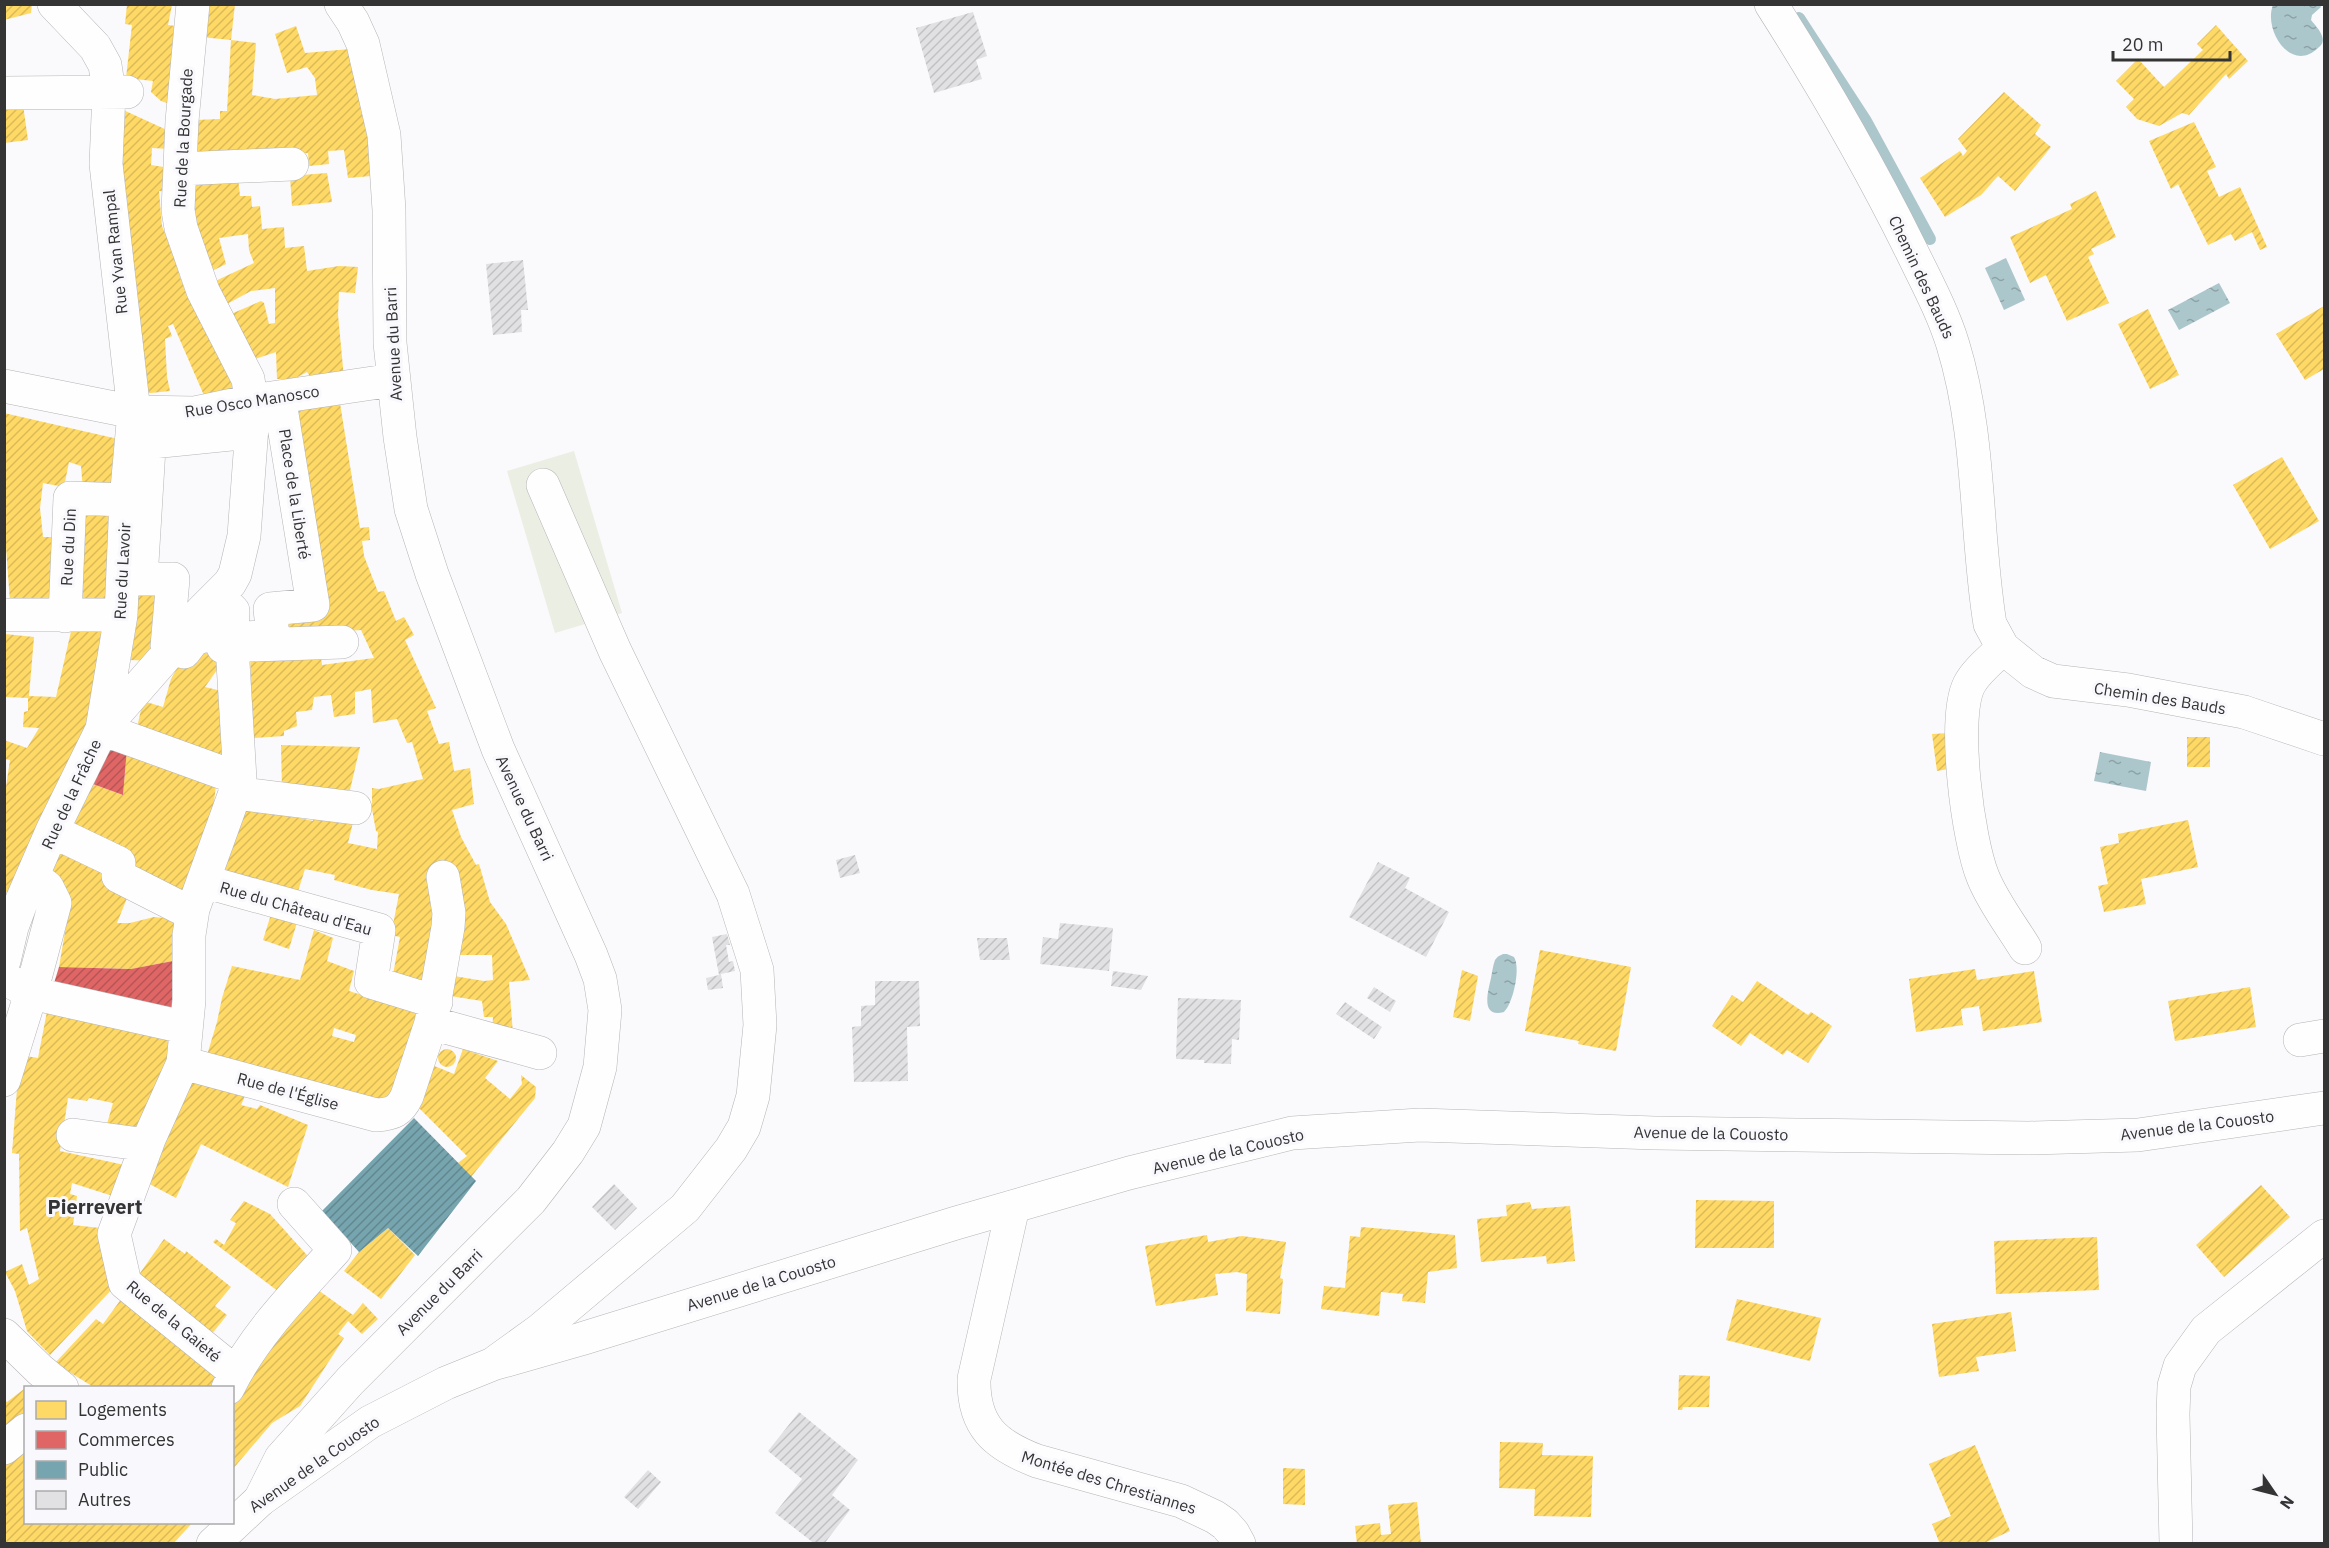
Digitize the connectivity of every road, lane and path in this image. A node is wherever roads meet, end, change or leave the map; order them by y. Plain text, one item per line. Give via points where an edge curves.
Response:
1 (54, 4) edge
2 (193, 4) edge
3 (341, 4) edge
4 (1771, 4) edge
5 (118, 92) junction
6 (4, 93) edge
7 (292, 164) dead end
8 (180, 170) junction
9 (393, 380) junction
10 (4, 386) edge
11 (253, 407) junction
12 (134, 412) junction
13 (543, 485) dead end
14 (126, 500) junction
15 (210, 603) junction
16 (4, 615) edge
17 (121, 615) junction
18 (64, 616) junction
19 (232, 642) junction
20 (342, 642) dead end
21 (173, 648) junction
22 (2003, 648) junction
23 (102, 729) junction
24 (2325, 738) edge
25 (238, 786) junction
26 (355, 808) dead end
27 (52, 831) junction
28 (33, 877) junction
29 (443, 877) dead end
30 (203, 881) junction
31 (183, 909) dead end
32 (8, 923) edge
33 (2025, 948) dead end
34 (14, 972) edge
35 (433, 1013) junction
36 (182, 1048) junction
37 (540, 1053) dead end
38 (4, 1080) edge
39 (2325, 1108) edge
40 (73, 1135) dead end
41 (147, 1145) junction
42 (294, 1204) dead end
43 (1012, 1207) junction
44 (2325, 1236) edge
45 (4, 1335) edge
46 (493, 1364) junction
47 (231, 1380) edge
48 (60, 1386) edge
49 (24, 1432) edge
50 (4, 1448) edge
51 (247, 1503) edge
52 (234, 1519) edge
53 (230, 1524) edge
54 (213, 1544) edge
55 (1239, 1544) edge
56 (2176, 1544) edge

1 - 5 street, Rue Yvan Rampal via 102,57
2 - 8 street, Rue de la Bourgade
3 - 9 street, Avenue du Barri via 363,44 384,135
4 - 22 street, Chemin des Bauds via 1880,187 1953,344 1971,429 1990,624
5 - 6 street
5 - 12 street, Rue Yvan Rampal via 106,164
7 - 8 street
8 - 11 street, Rue de la Bourgade via 178,210 186,245 203,291 248,379
9 - 11 street, Rue Osco Manosco
9 - 51 street, Avenue du Barri via 411,509 432,574 498,749 600,979 605,1010 600,1067 584,1126 548,1179 523,1209 350,1381 281,1458
10 - 12 street, Rue Osco Manosco
11 - 12 street, Rue Osco Manosco via 195,413
11 - 15 street, Rue de la Bourgade via 239,564 230,583
11 - 19 street, Place de la Liberté via 281,408 313,605 270,609 273,636
11 - 21 street via 231,434 158,440 149,448 141,579 173,579 167,646
12 - 14 street, Rue du Lavoir
13 - 46 street via 615,651 733,894 757,970 760,1025 753,1096 744,1127 685,1208 540,1330
14 - 17 street, Rue du Lavoir
14 - 18 street, Rue du Din via 70,498
15 - 19 street via 223,601 233,611
15 - 21 street, Rue de la Frâche
16 - 18 street
17 - 18 street
17 - 23 street, Rue du Lavoir
19 - 20 street
19 - 21 street, Place de la Liberté via 223,647 219,638 208,633 194,639 184,652
19 - 25 street
21 - 23 street, Rue de la Frâche
22 - 24 street, Chemin des Bauds via 2033,672 2053,681 2128,690 2244,712
22 - 33 street via 1975,676 1965,695 1964,795 1976,860
23 - 25 street
23 - 27 street, Rue de la Frâche
25 - 26 street
25 - 30 street, Rue de la Gaieté
27 - 28 street, Rue de la Frâche
27 - 31 street via 119,863 118,876
28 - 32 street, Rue de la Frâche
28 - 34 street via 47,887 55,903
29 - 35 street via 448,927
30 - 35 street, Rue du Château d'Eau via 379,930 371,982
30 - 36 street, Rue de la Gaieté via 189,935 189,1000
32 - 34 street, Rue de la Frâche
34 - 36 street, Rue de l'Église
34 - 38 street
35 - 36 street, Rue de l'Église via 407,1096 393,1114 376,1115
35 - 37 street
36 - 41 street, Rue de la Gaieté
39 - 43 street, Avenue de la Couosto via 2138,1135 2040,1138 1655,1133 1420,1125 1292,1133
40 - 41 street
41 - 47 street, Rue de la Gaieté via 114,1234 125,1283
42 - 47 street via 335,1250 270,1322
43 - 46 street, Avenue de la Couosto
43 - 55 street, Montée des Chrestiannes via 974,1379 980,1419 997,1441 1014,1452 1181,1502 1225,1524
44 - 56 street via 2206,1330 2180,1366 2174,1386 2173,1414
45 - 48 street
46 - 51 street, Avenue de la Couosto via 370,1422
49 - 50 street
51 - 52 street, Avenue de la Couosto
53 - 54 street, Avenue de la Couosto

